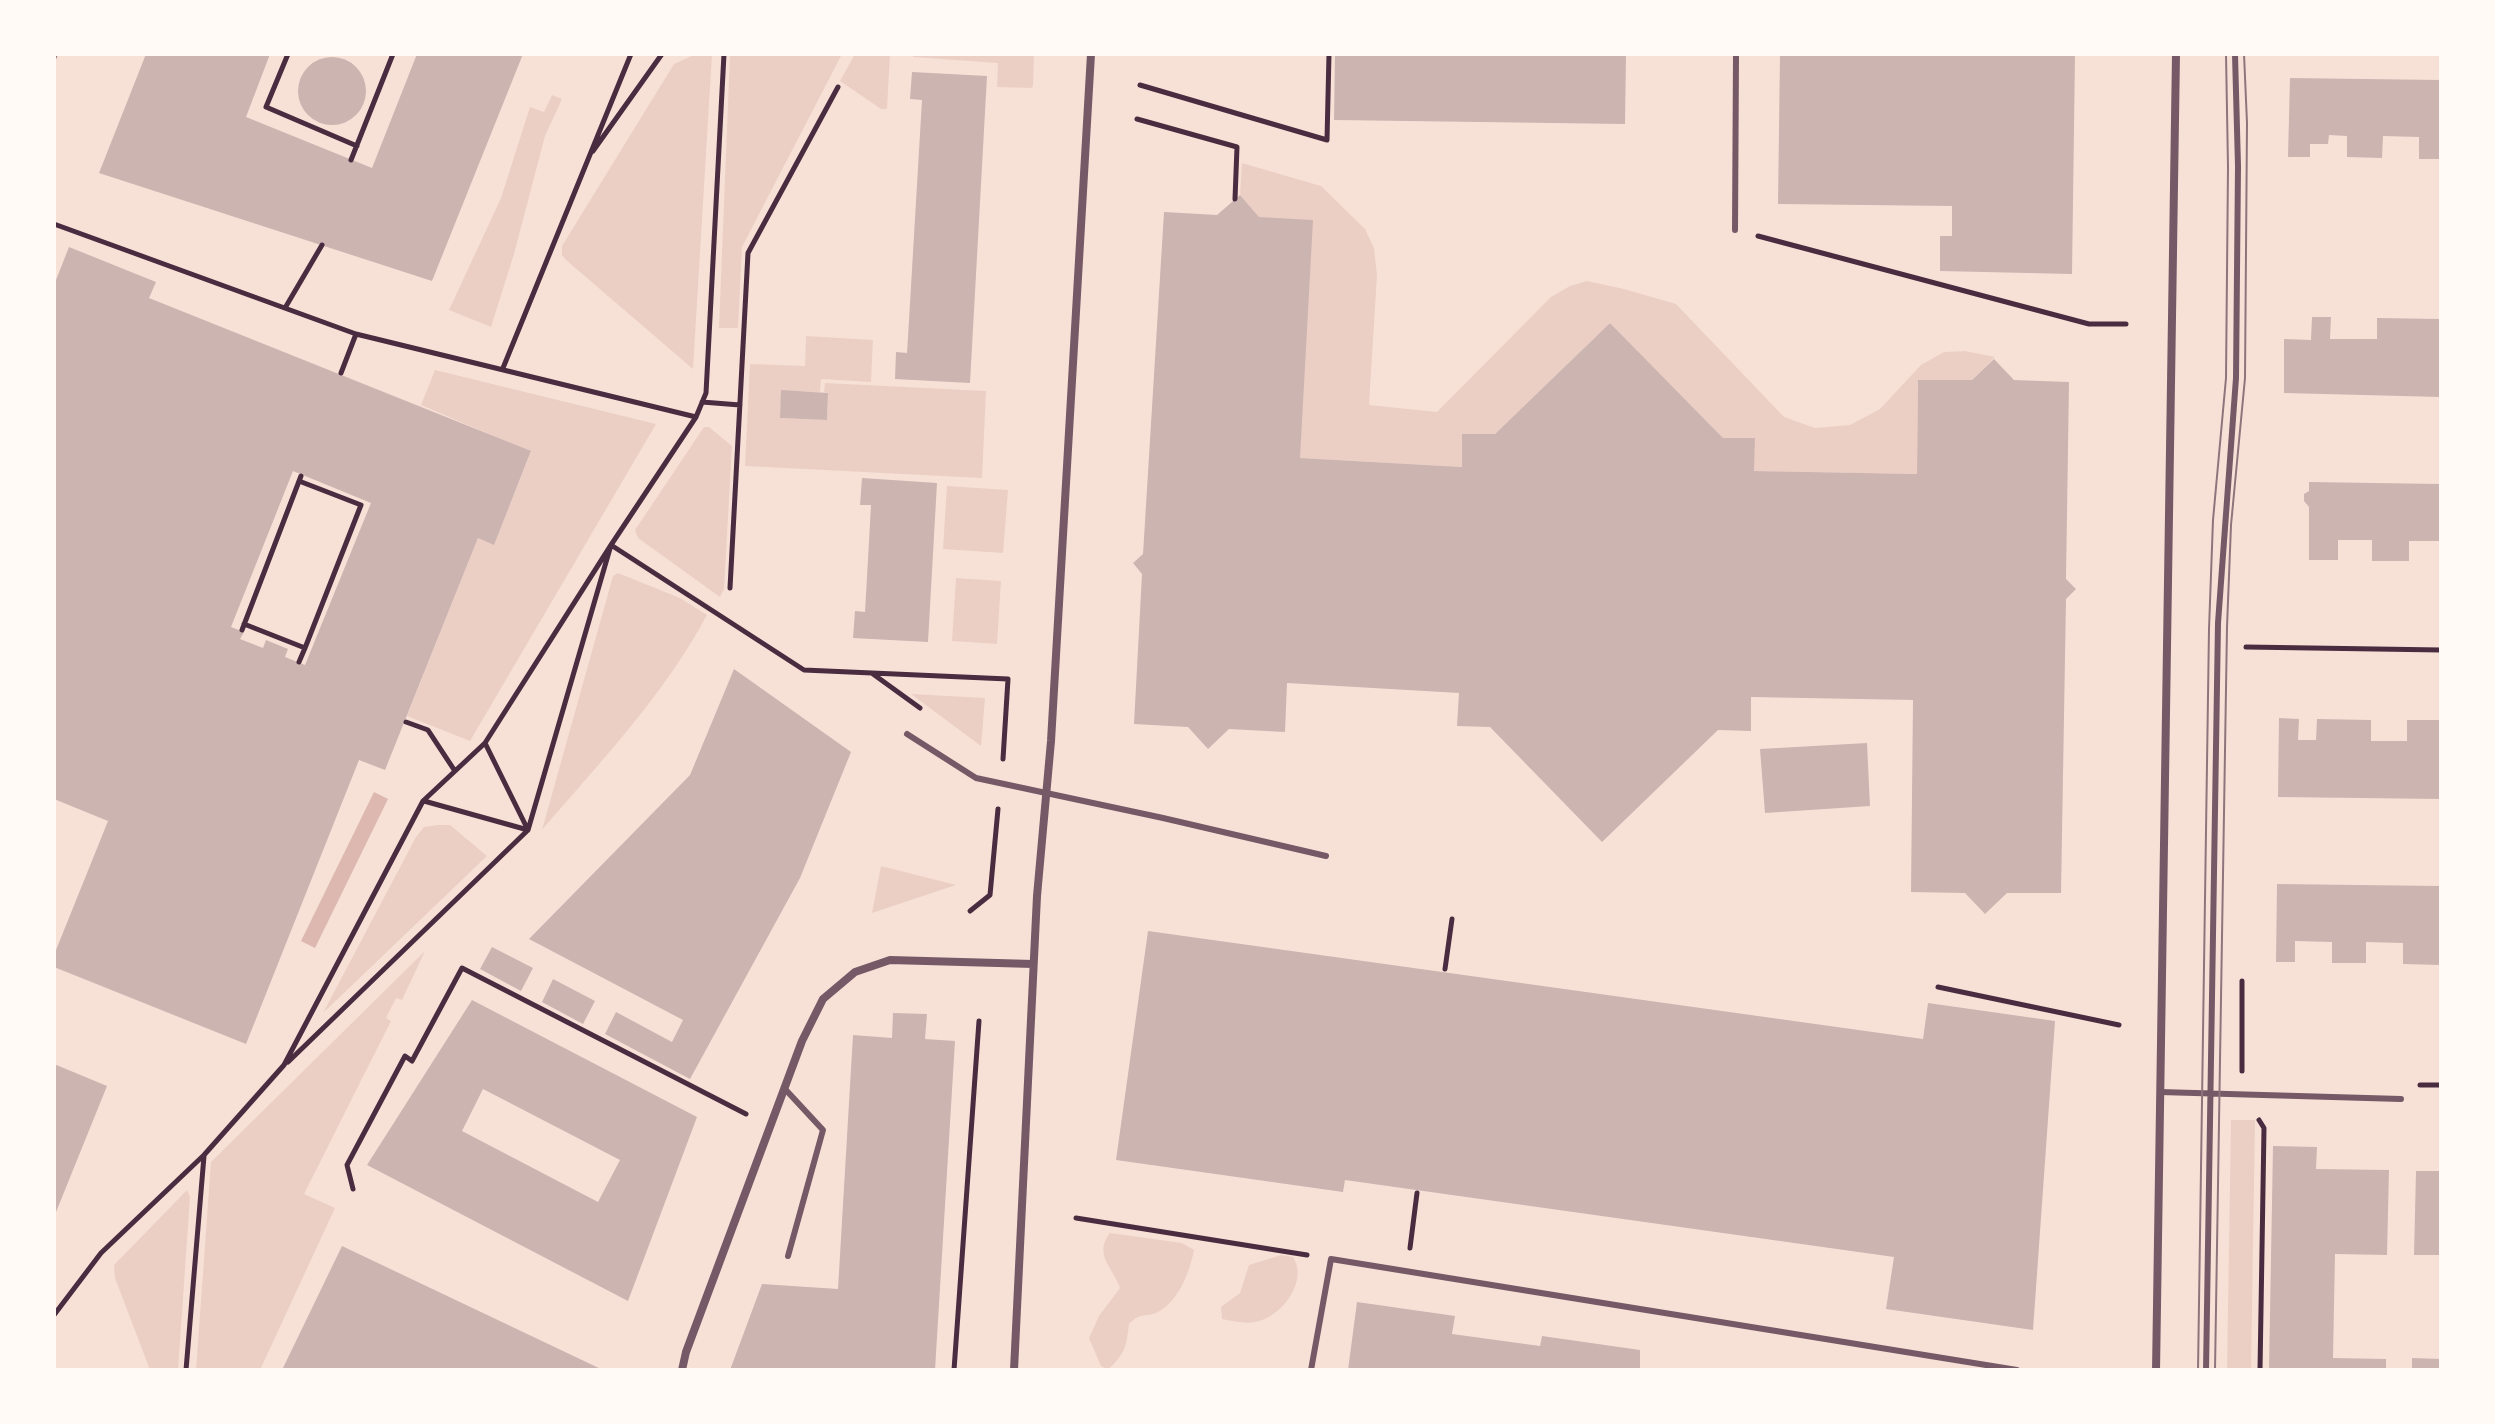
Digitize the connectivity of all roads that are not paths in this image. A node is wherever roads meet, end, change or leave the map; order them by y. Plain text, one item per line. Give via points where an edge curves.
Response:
1 (1091, 54) edge
2 (1736, 54) edge
3 (2176, 54) edge
4 (2235, 54) edge
5 (1735, 230) dead end
6 (907, 734) dead end
7 (1047, 793) junction
8 (1326, 856) dead end
9 (1033, 964) junction
10 (785, 1089) junction
11 (2160, 1092) junction
12 (2210, 1093) junction
13 (2401, 1099) dead end
14 (788, 1256) dead end
15 (682, 1370) edge
16 (1014, 1370) edge
17 (1311, 1370) edge
18 (2017, 1370) edge
19 (2156, 1370) edge
20 (2206, 1370) edge

1 - 7 street
2 - 5 lane
3 - 11 street
4 - 12 lane via 2236,378 2218,623
6 - 7 lane via 976,778
7 - 8 lane
7 - 9 street
9 - 10 street via 890,960 855,972 823,999
9 - 16 street
10 - 14 lane via 823,1130
10 - 15 street
11 - 12 lane
11 - 19 street
12 - 13 lane
12 - 20 lane
17 - 18 lane via 1331,1259

